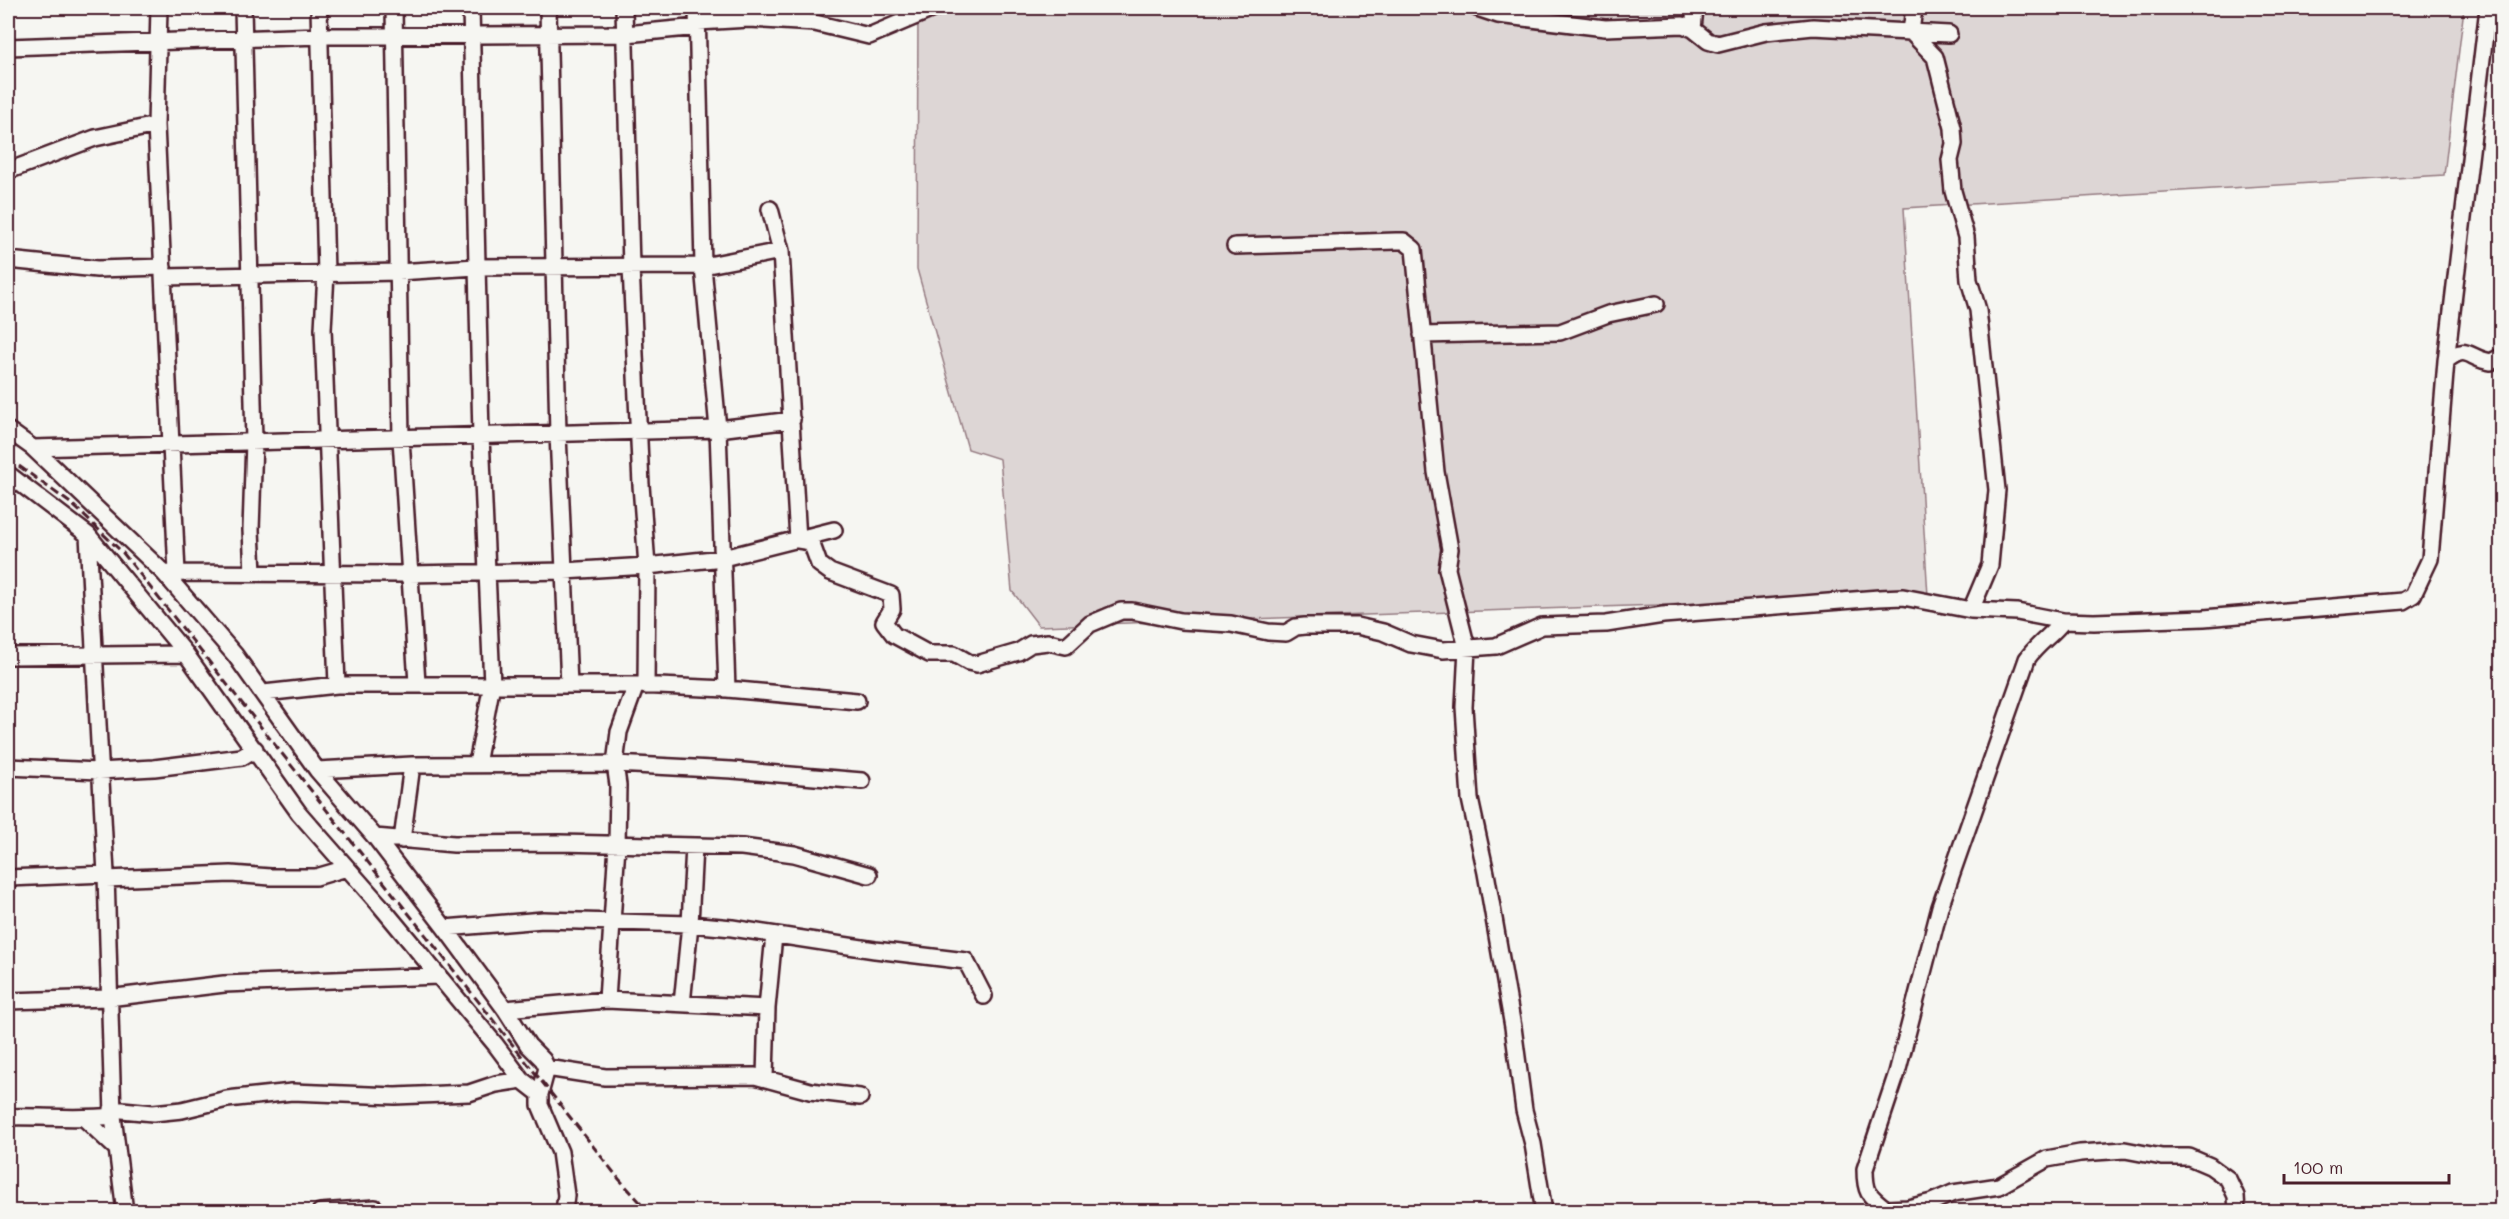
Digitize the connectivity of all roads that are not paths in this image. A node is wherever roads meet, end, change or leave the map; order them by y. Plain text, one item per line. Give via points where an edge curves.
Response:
1 (159, 8) edge
2 (243, 8) edge
3 (319, 8) edge
4 (394, 8) edge
5 (471, 8) edge
6 (548, 8) edge
7 (624, 8) edge
8 (935, 8) edge
9 (1477, 8) edge
10 (1695, 8) edge
11 (1914, 8) edge
12 (2488, 8) edge
13 (698, 19) edge
14 (1693, 29) junction
15 (1911, 32) junction
16 (626, 33) junction
17 (1949, 34) dead end
18 (549, 35) junction
19 (320, 36) junction
20 (395, 36) junction
21 (471, 36) junction
22 (244, 40) junction
23 (159, 43) junction
24 (8, 47) edge
25 (156, 125) junction
26 (8, 171) edge
27 (770, 209) dead end
28 (1235, 246) dead end
29 (780, 250) junction
30 (8, 260) edge
31 (703, 266) junction
32 (476, 267) junction
33 (631, 267) junction
34 (555, 268) junction
35 (163, 272) junction
36 (398, 272) junction
37 (326, 273) junction
38 (250, 275) junction
39 (1656, 304) dead end
40 (1422, 334) junction
41 (2502, 356) edge
42 (2446, 361) junction
43 (792, 420) junction
44 (718, 429) junction
45 (8, 430) edge
46 (640, 430) junction
47 (558, 434) junction
48 (481, 436) junction
49 (328, 439) junction
50 (401, 439) junction
51 (254, 441) junction
52 (172, 443) junction
53 (33, 448) junction
54 (8, 474) edge
55 (834, 530) dead end
56 (88, 535) junction
57 (798, 540) junction
58 (723, 558) junction
59 (647, 566) junction
60 (564, 571) junction
61 (487, 572) junction
62 (170, 573) junction
63 (254, 573) junction
64 (333, 574) junction
65 (409, 574) junction
66 (1971, 610) junction
67 (2063, 621) junction
68 (1467, 648) junction
69 (186, 654) junction
70 (8, 656) edge
71 (94, 656) junction
72 (417, 683) junction
73 (492, 684) junction
74 (337, 685) junction
75 (569, 685) junction
76 (641, 686) junction
77 (727, 689) junction
78 (264, 693) junction
79 (857, 701) dead end
80 (255, 749) junction
81 (477, 764) junction
82 (615, 764) junction
83 (412, 765) junction
84 (8, 767) edge
85 (317, 770) junction
86 (99, 771) junction
87 (862, 781) dead end
88 (375, 837) junction
89 (402, 840) junction
90 (617, 844) junction
91 (694, 846) junction
92 (346, 868) junction
93 (869, 874) dead end
94 (106, 876) junction
95 (8, 878) edge
96 (613, 921) junction
97 (690, 924) junction
98 (445, 928) junction
99 (774, 935) junction
100 (439, 976) junction
101 (984, 996) dead end
102 (108, 998) junction
103 (607, 1000) junction
104 (8, 1001) edge
105 (682, 1004) junction
106 (767, 1008) junction
107 (505, 1009) junction
108 (547, 1068) junction
109 (765, 1077) junction
110 (522, 1080) junction
111 (540, 1094) junction
112 (860, 1097) dead end
113 (112, 1112) junction
114 (8, 1117) edge
115 (85, 1119) junction
116 (117, 1149) junction
117 (375, 1208) dead end
118 (125, 1212) edge
119 (320, 1212) edge
120 (564, 1212) edge
121 (1544, 1212) edge
122 (2237, 1212) edge

1 - 23 street
2 - 22 street
3 - 19 street
4 - 20 street
5 - 21 street
6 - 18 street
7 - 16 street
8 - 13 street via 869,36 815,23
9 - 14 street via 1498,15 1605,28 1672,25
10 - 14 street
11 - 15 street
12 - 42 street
13 - 16 street
13 - 31 street
14 - 15 street via 1718,44 1766,32 1813,27
15 - 17 street
15 - 66 street via 1935,57 1953,128 1953,191 1966,237 1969,280 1978,310 1997,490 1990,565
16 - 18 street
16 - 33 street
18 - 21 street
18 - 34 street
19 - 20 street
19 - 22 street
19 - 37 street
20 - 21 street
20 - 36 street
21 - 32 street
22 - 23 street
22 - 38 street
23 - 24 street
23 - 25 street
25 - 26 street via 95,138
25 - 35 street
27 - 29 street
28 - 40 street via 1404,241 1414,249
29 - 31 street
29 - 43 street
30 - 35 street
31 - 33 street
31 - 44 street
32 - 34 street
32 - 36 street
32 - 48 street
33 - 34 street
33 - 46 street
34 - 47 street
35 - 38 street
35 - 52 street
36 - 37 street
36 - 50 street
37 - 38 street
37 - 49 street via 323,329
38 - 51 street
39 - 40 street via 1608,314 1560,332
40 - 68 street via 1436,472 1450,549 1447,569
41 - 42 street via 2491,362 2462,351
42 - 67 street via 2430,559 2413,596 2403,601 2204,618
43 - 44 street
43 - 57 street
44 - 46 street
44 - 58 street
45 - 53 street
46 - 47 street
46 - 59 street
47 - 48 street
47 - 60 street
48 - 50 street
48 - 61 street
49 - 50 street
49 - 51 street
49 - 64 street
50 - 65 street
51 - 52 street
51 - 63 street
52 - 53 street
52 - 62 street
53 - 62 street
54 - 56 street
55 - 57 street
56 - 69 street
56 - 71 street
57 - 58 street
57 - 68 street via 810,543 819,564 830,572 891,595 892,609 884,622 894,635 929,654 954,654 977,664 1031,644 1066,646 1090,624 1120,611 1268,632 1286,633 1305,626 1357,626 1411,644 1443,650
58 - 59 street
58 - 77 street
59 - 60 street
59 - 76 street
60 - 61 street
60 - 75 street
61 - 65 street
61 - 73 street
62 - 63 street
62 - 78 street
63 - 64 street
64 - 65 street
64 - 74 street
65 - 72 street
66 - 67 street via 2017,612
66 - 68 street via 1923,600 1879,598 1663,615 1606,624 1542,626 1496,646
67 - 122 street via 2027,660 1974,807 1940,907 1897,1073 1865,1169 1865,1185 1869,1196 1886,1209 1908,1208 1953,1193 1999,1186 2047,1159 2125,1150 2189,1157 2210,1166 2228,1179 2236,1196
68 - 121 street via 1464,707 1470,799
69 - 71 street
69 - 80 street
70 - 71 street
71 - 86 street
72 - 73 street
72 - 74 street
73 - 75 street
73 - 81 street
74 - 78 street
75 - 76 street
76 - 77 street
76 - 82 street via 619,732
77 - 79 street
78 - 85 street
80 - 86 street via 242,757
80 - 92 street via 299,813
81 - 82 street
81 - 83 street
82 - 87 street
82 - 90 street
83 - 85 street
83 - 89 street
84 - 86 street
85 - 88 street
86 - 94 street
88 - 89 street
88 - 98 street
89 - 90 street via 454,844
90 - 91 street
90 - 96 street
91 - 93 street via 794,854
91 - 97 street
92 - 94 street via 316,877
92 - 100 street
94 - 95 street
94 - 102 street
96 - 97 street
96 - 98 street via 543,920
96 - 103 street
97 - 99 street
97 - 105 street
98 - 107 street
99 - 101 street via 966,961
99 - 106 street
100 - 102 street via 224,984
100 - 110 street
102 - 104 street
102 - 113 street
103 - 105 street
103 - 107 street
105 - 106 street
106 - 109 street
107 - 108 street
108 - 109 street via 605,1077
108 - 111 street
109 - 112 street via 810,1090
110 - 111 street
110 - 113 street via 496,1083 469,1093 395,1096 292,1092 227,1099 182,1110
111 - 120 street via 540,1105 560,1152 566,1195
113 - 115 street
113 - 116 street
114 - 115 street
115 - 116 street
116 - 118 street
117 - 119 street

